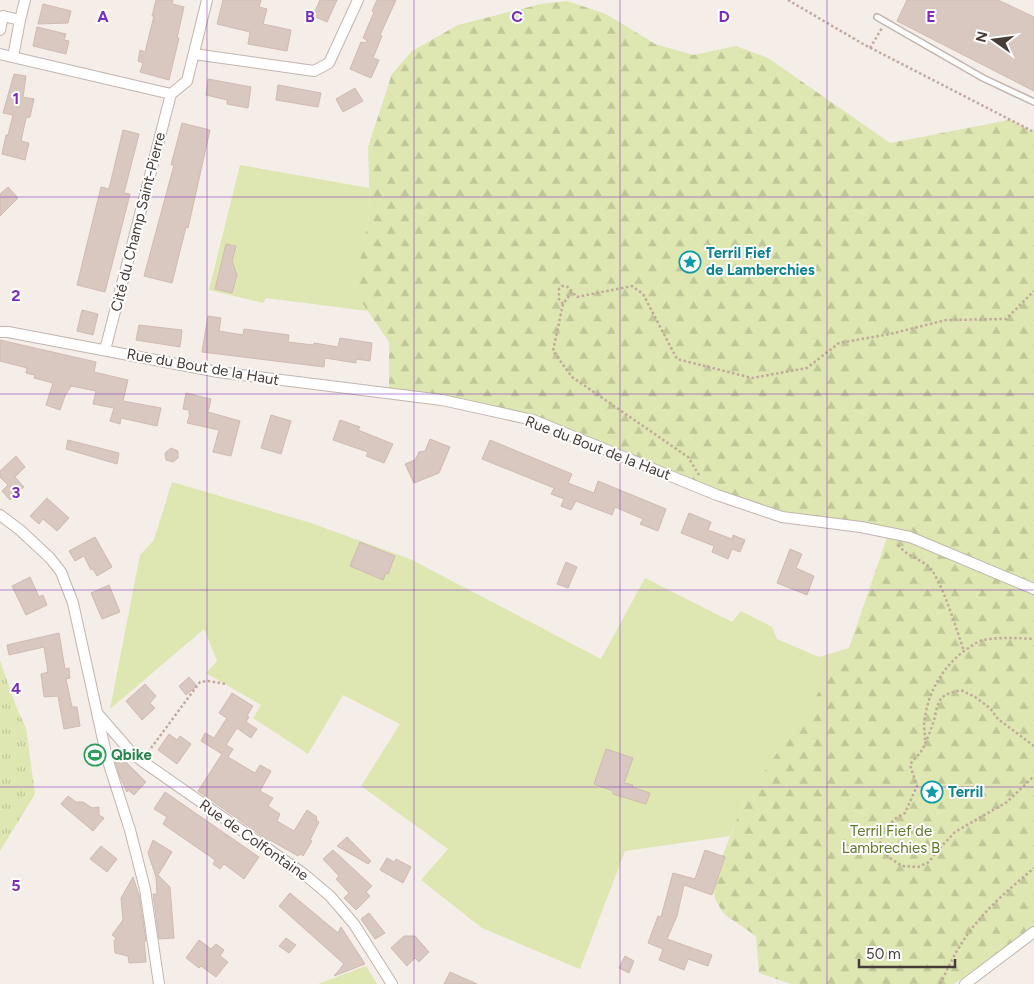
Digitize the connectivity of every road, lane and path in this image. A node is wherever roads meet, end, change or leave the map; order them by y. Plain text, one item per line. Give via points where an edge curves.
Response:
1 (25, 0) edge
2 (207, 0) edge
3 (358, 0) edge
4 (788, 0) edge
5 (2, 16) edge
6 (877, 17) dead end
7 (20, 20) junction
8 (885, 22) junction
9 (0, 30) edge
10 (870, 48) junction
11 (0, 54) edge
12 (194, 54) junction
13 (13, 56) junction
14 (171, 94) junction
15 (1034, 102) edge
16 (1034, 132) edge
17 (1034, 291) edge
18 (572, 292) junction
19 (563, 304) junction
20 (0, 332) edge
21 (105, 350) junction
22 (693, 464) dead end
23 (0, 515) edge
24 (889, 532) junction
25 (1034, 589) edge
26 (1034, 638) edge
27 (964, 651) junction
28 (226, 684) dead end
29 (98, 713) junction
30 (925, 744) junction
31 (1034, 746) edge
32 (142, 761) junction
33 (1034, 776) edge
34 (1034, 868) edge
35 (1034, 932) edge
36 (159, 984) edge
37 (392, 984) edge
38 (940, 984) edge
39 (965, 984) edge

1 - 7 street
2 - 12 street
3 - 12 street via 329,63 314,71
4 - 10 path
5 - 7 street
5 - 9 street
6 - 8 lane
7 - 13 street
8 - 10 path
8 - 15 lane via 983,78
10 - 16 path
11 - 13 street
12 - 14 street via 187,81
13 - 14 street
14 - 21 street, Cité du Champ Saint-Pierre
17 - 18 path via 1006,319 946,320 840,343 807,368 752,378 677,359 643,294 632,286 577,297
18 - 19 path
18 - 19 path via 562,286 559,299
19 - 22 path via 553,351 572,377 688,457
20 - 21 street, Rue du Bout de la Haut
21 - 24 street, Rue du Bout de la Haut via 218,372 442,400 533,420 718,495 782,517
23 - 29 street via 50,558 61,572 73,603
24 - 25 street, Rue du Bout de la Haut via 910,537
24 - 27 path via 903,551 927,565 936,577
26 - 27 path via 981,640
27 - 30 path via 949,664 930,697 924,718
28 - 32 path via 200,682
29 - 32 street, Rue de Colfontaine
29 - 36 street via 107,758 145,888
30 - 31 path via 940,700 961,690 990,708 998,719
30 - 33 path via 910,765 917,786 905,813 883,831 880,842 884,852 902,866 918,867 929,862 956,832 1007,802
32 - 37 street, Rue de Colfontaine via 304,874 330,896 354,924
34 - 38 path via 1005,892 972,928
35 - 39 street

